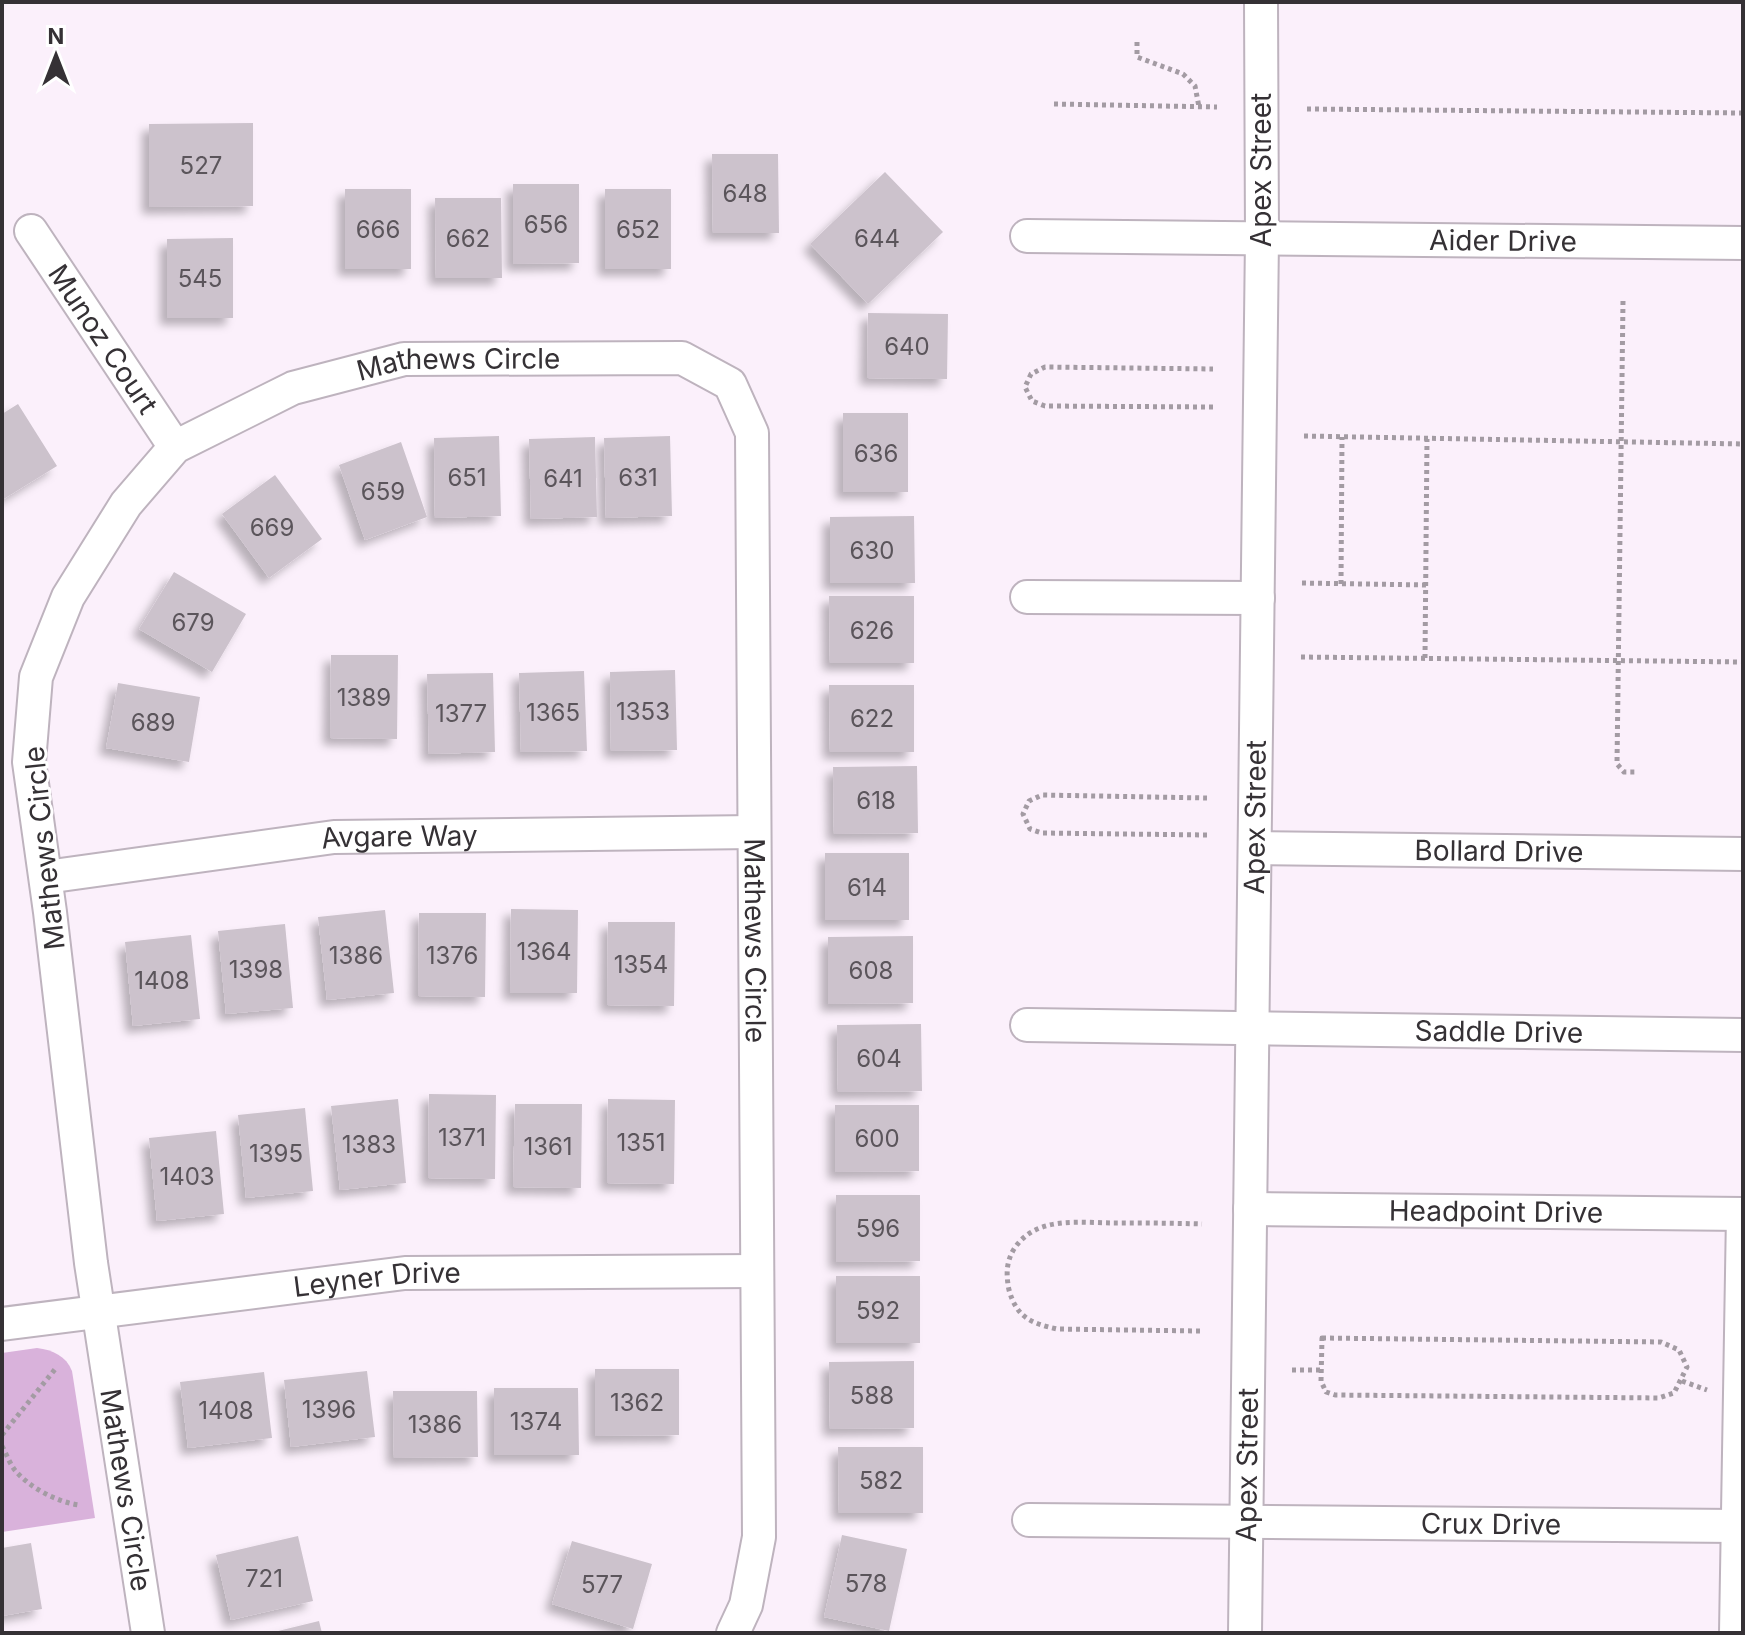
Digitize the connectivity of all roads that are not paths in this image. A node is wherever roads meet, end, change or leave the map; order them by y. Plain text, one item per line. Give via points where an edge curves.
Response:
1 (1261, 2) edge
2 (31, 231) dead end
3 (1027, 236) dead end
4 (1262, 238) junction
5 (1743, 243) edge
6 (175, 447) junction
7 (1027, 597) dead end
8 (1258, 598) junction
9 (754, 832) junction
10 (1255, 848) junction
11 (1743, 854) edge
12 (46, 877) junction
13 (1027, 1025) dead end
14 (1253, 1029) junction
15 (1743, 1035) edge
16 (1250, 1209) junction
17 (1743, 1214) edge
18 (757, 1271) junction
19 (98, 1310) junction
20 (2, 1324) edge
21 (1029, 1520) dead end
22 (1246, 1521) junction
23 (1737, 1526) junction
24 (148, 1633) edge
25 (733, 1633) edge
26 (1245, 1633) edge
27 (1736, 1633) edge

1 - 4 street, Apex Street
2 - 6 street, Munoz Court
3 - 4 street, Aider Drive
4 - 5 street, Aider Drive
4 - 8 street, Apex Street
6 - 9 street, Mathews Circle via 293,388 404,359 682,358 730,384 752,433
6 - 12 street, Mathews Circle via 126,504 68,597 36,677 29,762
7 - 8 street
8 - 10 street, Apex Street
9 - 12 street, Avgare Way via 334,837
9 - 18 street, Mathews Circle
10 - 11 street, Bollard Drive
10 - 14 street, Apex Street
12 - 19 street, Mathews Circle
13 - 14 street, Saddle Drive
14 - 15 street, Saddle Drive
14 - 16 street, Apex Street
16 - 17 street, Headpoint Drive
16 - 22 street, Apex Street
17 - 23 street
18 - 19 street, Leyner Drive via 405,1273
18 - 25 street, Mathews Circle via 759,1537 746,1605
19 - 20 street, Leyner Drive
19 - 24 street, Mathews Circle
21 - 22 street, Crux Drive
22 - 23 street, Crux Drive
22 - 26 street, Apex Street
23 - 27 street

